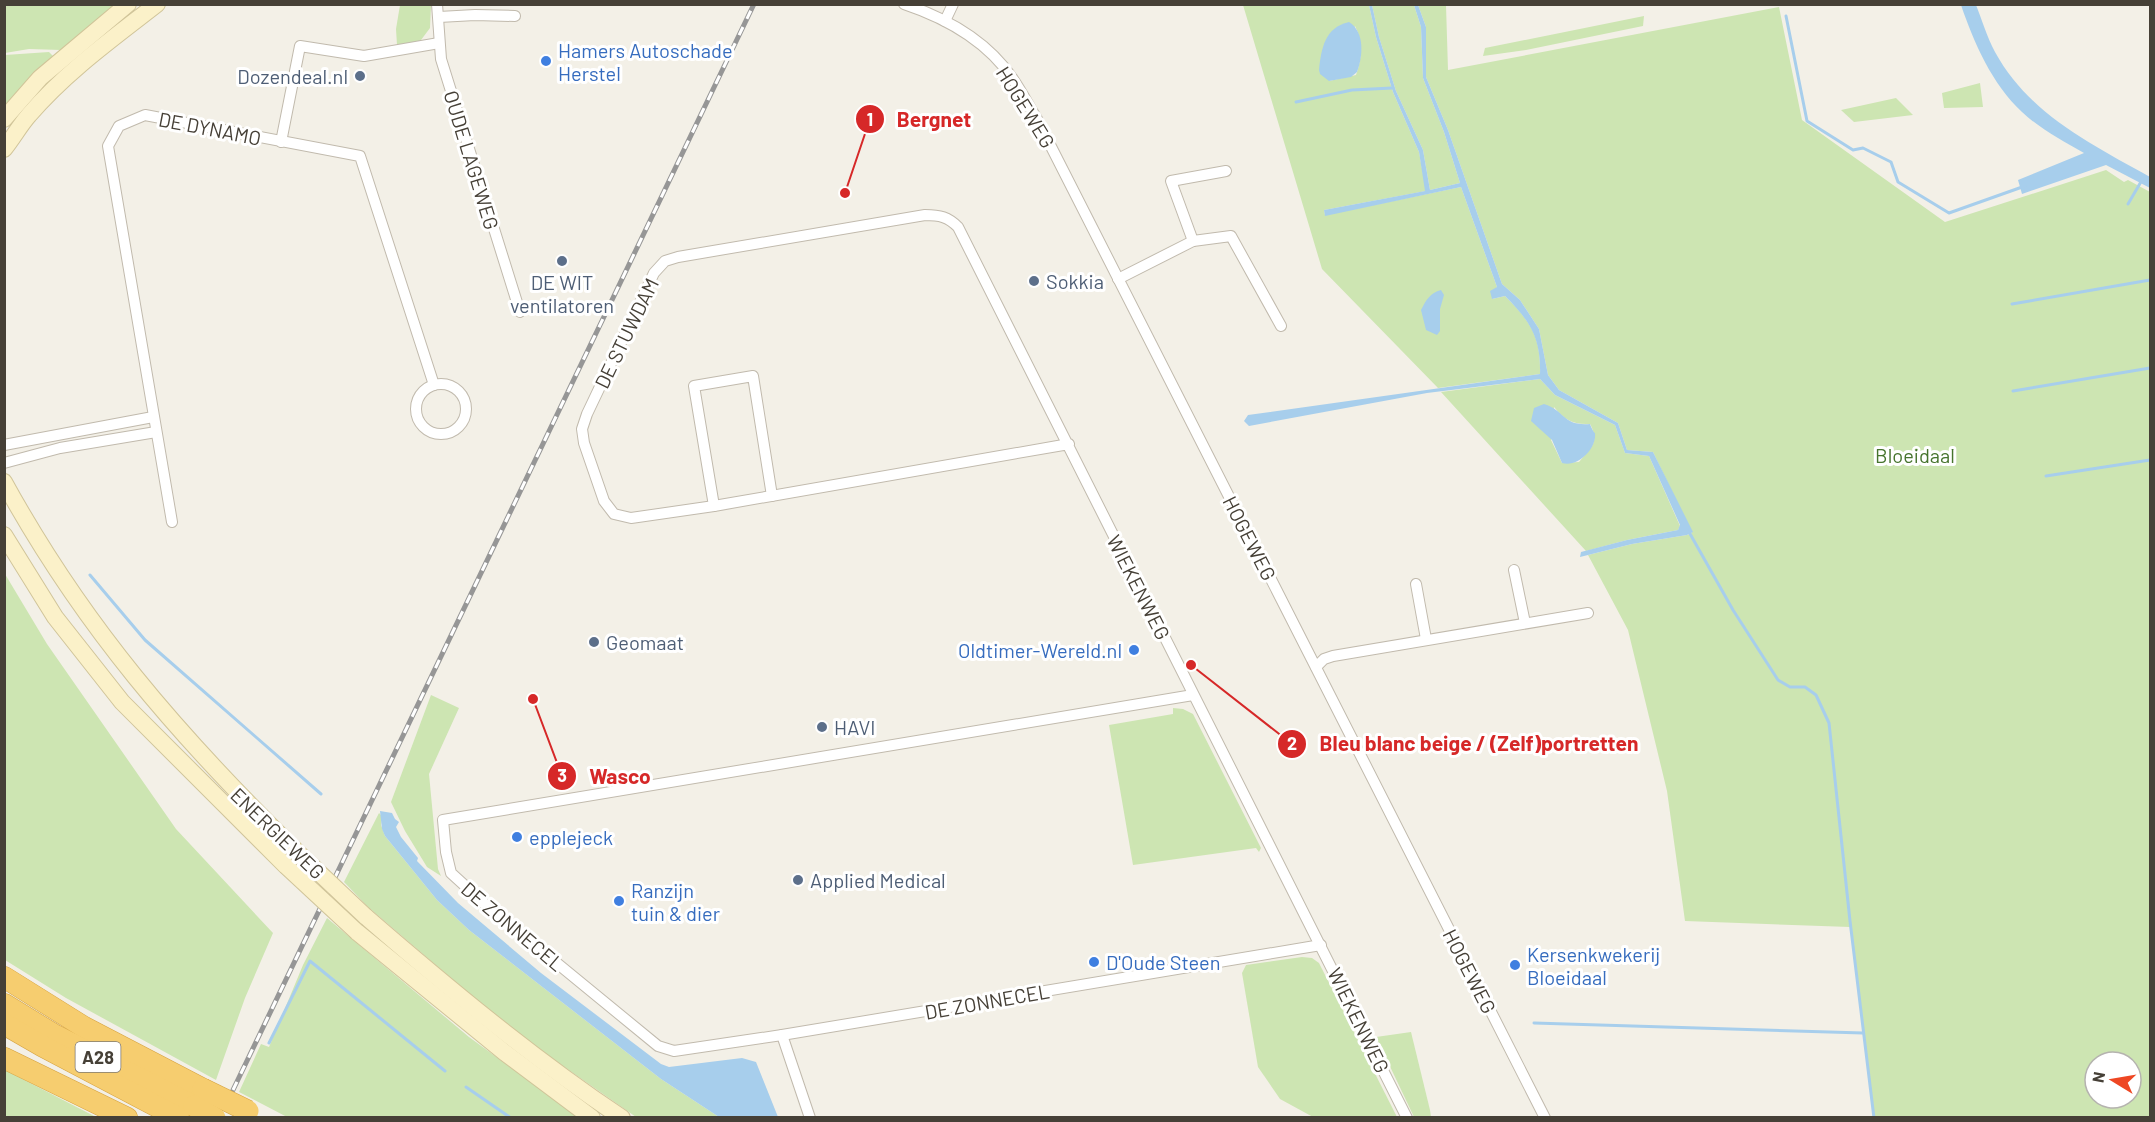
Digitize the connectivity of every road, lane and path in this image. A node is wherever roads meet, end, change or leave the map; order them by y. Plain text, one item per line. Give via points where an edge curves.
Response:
1 (128, 4) edge
2 (157, 4) edge
3 (437, 4) edge
4 (904, 4) edge
5 (953, 4) edge
6 (515, 16) dead end
7 (439, 17) junction
8 (945, 21) junction
9 (439, 42) junction
10 (4, 120) edge
11 (281, 142) junction
12 (4, 149) edge
13 (1226, 171) dead end
14 (950, 219) joint
15 (1192, 241) junction
16 (1118, 279) junction
17 (520, 312) dead end
18 (1281, 326) dead end
19 (434, 385) junction
20 (153, 417) junction
21 (156, 432) junction
22 (1069, 444) junction
23 (4, 445) edge
24 (4, 463) edge
25 (4, 482) edge
26 (772, 496) junction
27 (714, 506) junction
28 (172, 522) dead end
29 (4, 534) edge
30 (1514, 570) dead end
31 (1416, 584) dead end
32 (1588, 613) dead end
33 (1526, 623) junction
34 (1426, 639) junction
35 (1316, 668) junction
36 (1193, 695) junction
37 (1321, 945) junction
38 (4, 977) edge
39 (4, 1004) edge
40 (4, 1024) edge
41 (782, 1035) junction
42 (4, 1058) edge
43 (192, 1104) edge
44 (253, 1114) edge
45 (127, 1118) edge
46 (216, 1118) edge
47 (592, 1118) edge
48 (622, 1118) edge
49 (810, 1118) edge
50 (1407, 1118) edge
51 (1545, 1118) edge

1 - 10 main road via 40,78
2 - 12 main road via 60,82
3 - 7 street, OUDE LAGEWEG
4 - 8 street, HOGEWEG
5 - 8 street
6 - 7 street
7 - 9 street, OUDE LAGEWEG
8 - 16 street, HOGEWEG via 973,38 1012,77
9 - 11 street via 364,56 300,46
9 - 17 street, OUDE LAGEWEG
11 - 19 street, DE DYNAMO via 360,156
11 - 20 street, DE DYNAMO via 145,116 119,126 108,146
13 - 15 street via 1171,181
14 - 22 street, WIEKENWEG via 958,227
14 - 27 street, DE STUWDAM via 925,215 678,256 665,261 654,273 587,414 582,429 584,443 604,501 614,514 631,518
15 - 16 street
15 - 18 street via 1231,236
16 - 35 street, HOGEWEG
19 - 19 street via 419,398 417,416 429,431 448,433 463,421 467,408 453,387
20 - 21 street, DE DYNAMO
20 - 23 street
21 - 24 street via 60,448
21 - 28 street, DE DYNAMO
22 - 26 street, DE STUWDAM
22 - 36 street, WIEKENWEG
25 - 48 main road, ENERGIEWEG, bridge via 46,556 93,624 140,685 237,793 365,916 467,1004
26 - 27 street, DE STUWDAM
26 - 27 street via 753,376 694,386
29 - 47 main road, ENERGIEWEG, bridge via 55,617 122,702 286,866 357,932
30 - 33 street
31 - 34 street
32 - 33 street
33 - 34 street
34 - 35 street via 1328,657
35 - 51 street, HOGEWEG
36 - 37 street, WIEKENWEG
36 - 41 street, DE ZONNECEL via 442,819 451,873 658,1046 674,1051
37 - 41 street, DE ZONNECEL
37 - 50 street, WIEKENWEG
38 - 43 highway, A28 via 84,1027
39 - 43 highway, A28 via 53,1034
40 - 43 highway, A28 via 42,1046
41 - 49 street
42 - 45 highway
43 - 44 highway, A28, bridge
43 - 46 highway, A28, bridge

